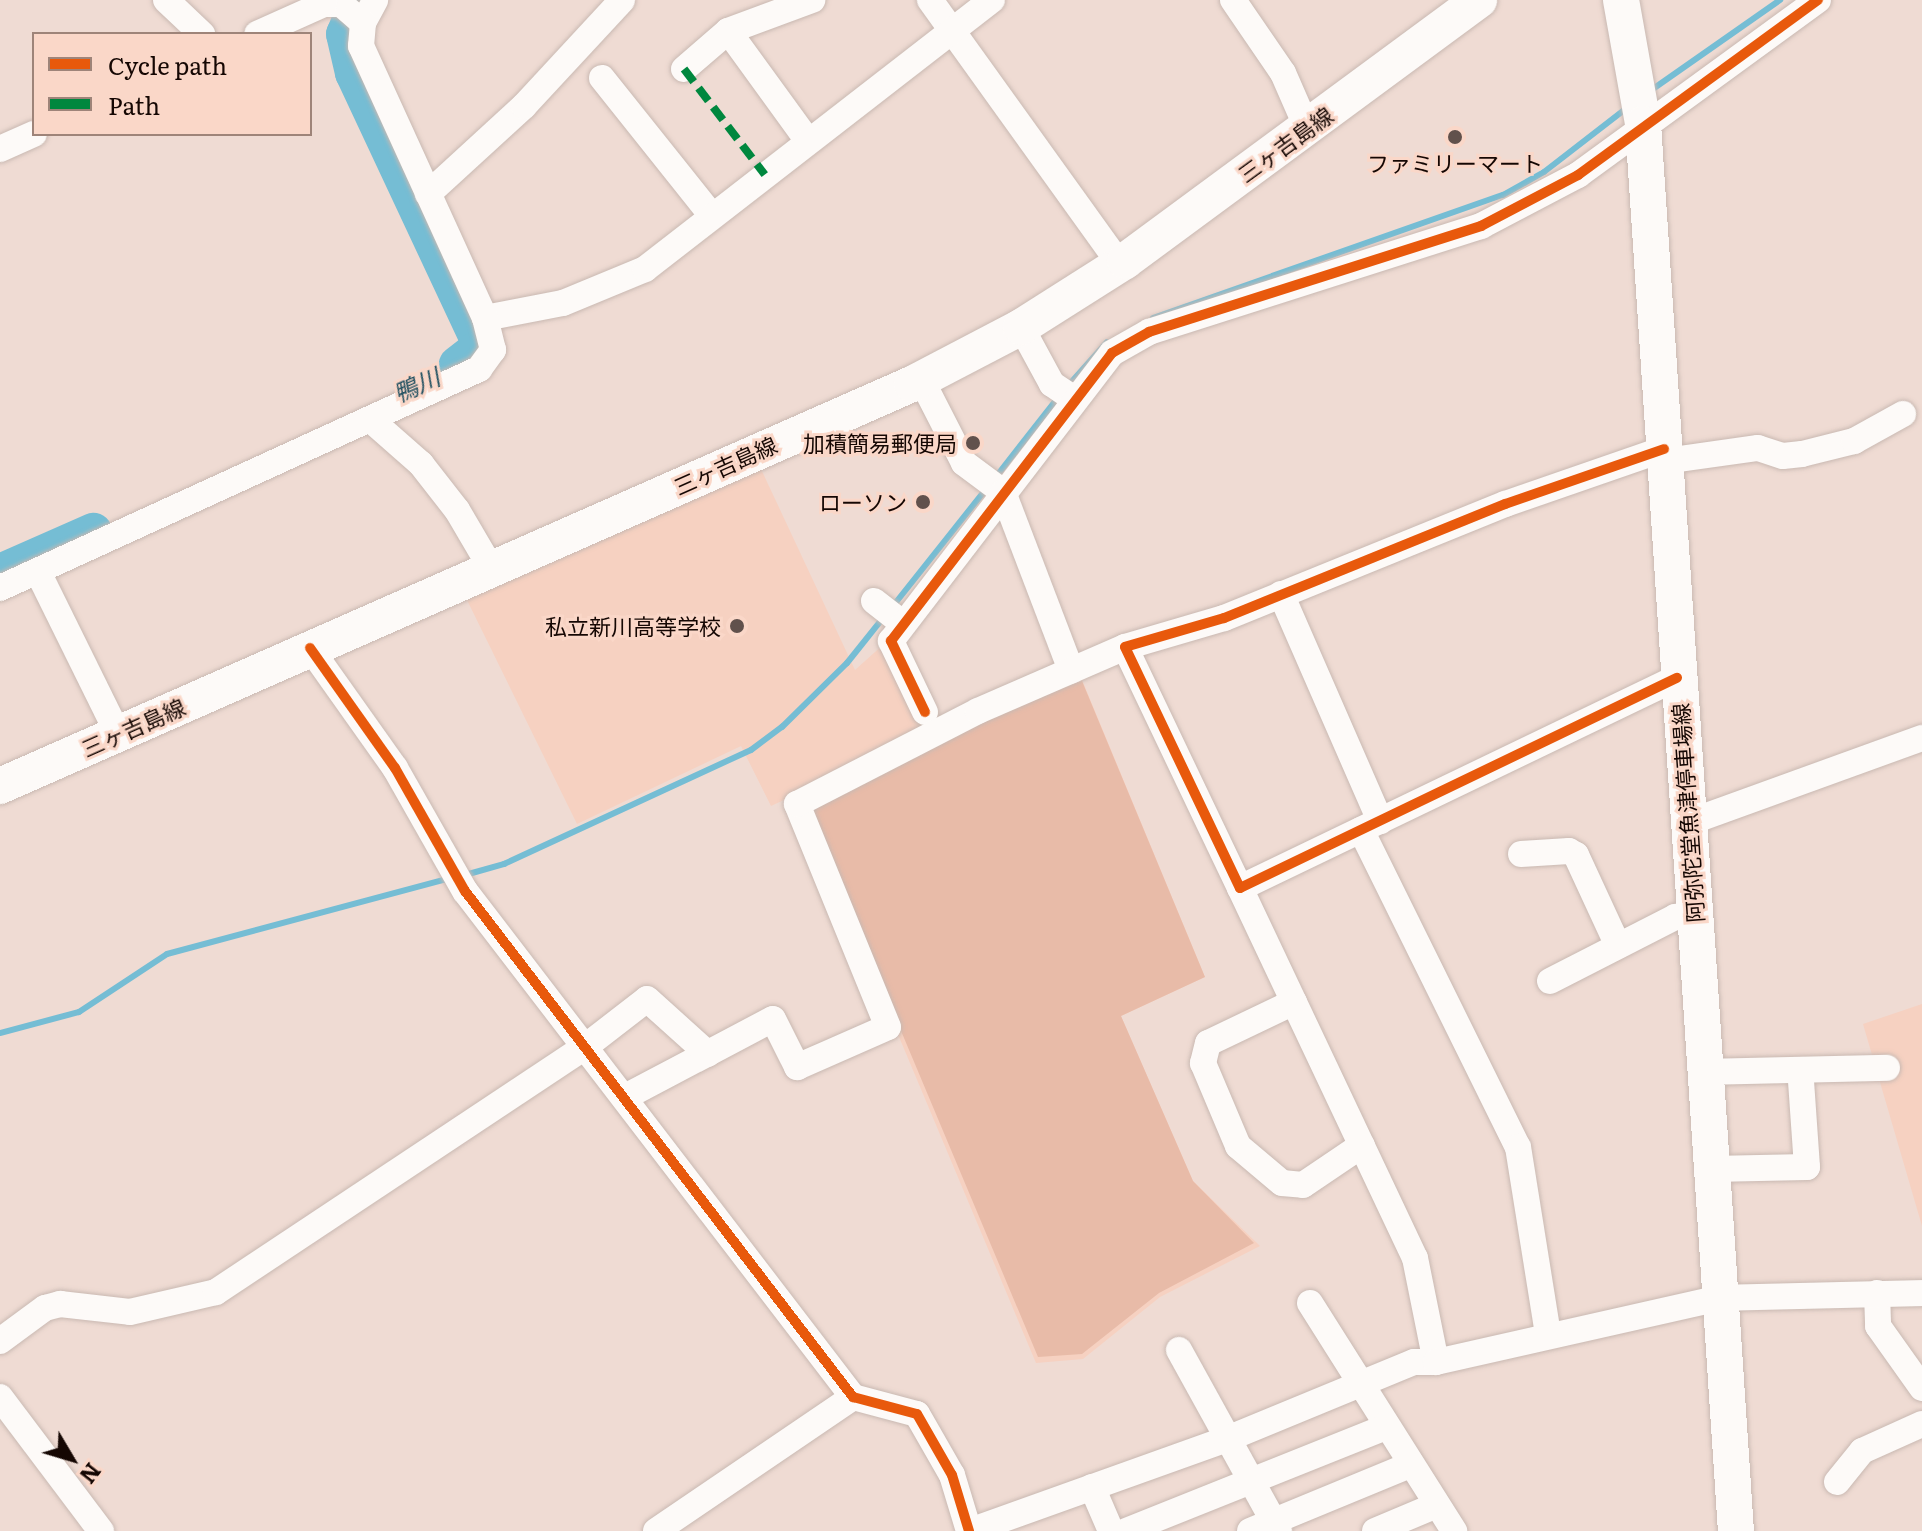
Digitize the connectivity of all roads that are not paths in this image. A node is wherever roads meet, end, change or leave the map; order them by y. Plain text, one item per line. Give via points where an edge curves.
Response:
1 (166, 0) edge
2 (622, 0) edge
3 (812, 0) edge
4 (930, 0) edge
5 (992, 0) edge
6 (1233, 0) edge
7 (1479, 0) edge
8 (1621, 0) edge
9 (1818, 0) edge
10 (369, 11) edge
11 (952, 28) junction
12 (728, 31) junction
13 (200, 32) edge
14 (261, 32) edge
15 (684, 69) dead end
16 (602, 78) dead end
17 (1643, 124) junction
18 (1307, 128) junction
19 (32, 135) edge
20 (808, 141) junction
21 (0, 149) edge
22 (428, 194) junction
23 (712, 216) junction
24 (1120, 264) junction
25 (485, 318) junction
26 (1021, 327) junction
27 (921, 379) junction
28 (1074, 399) junction
29 (1903, 414) dead end
30 (371, 420) junction
31 (1665, 455) junction
32 (993, 484) junction
33 (491, 568) junction
34 (38, 572) junction
35 (0, 588) edge
36 (1281, 594) junction
37 (874, 601) dead end
38 (903, 624) junction
39 (1125, 647) junction
40 (310, 648) junction
41 (1071, 670) junction
42 (1677, 678) junction
43 (925, 712) dead end
44 (118, 734) junction
45 (1922, 738) edge
46 (0, 786) edge
47 (1687, 823) junction
48 (1371, 826) junction
49 (1521, 854) dead end
50 (1240, 888) junction
51 (1694, 915) junction
52 (1618, 946) junction
53 (1550, 981) dead end
54 (1294, 1002) junction
55 (585, 1047) junction
56 (708, 1054) junction
57 (1887, 1068) dead end
58 (1704, 1072) junction
59 (1801, 1081) dead end
60 (625, 1097) junction
61 (1362, 1145) junction
62 (1711, 1169) junction
63 (1877, 1293) junction
64 (1922, 1293) edge
65 (1719, 1298) junction
66 (1310, 1303) dead end
67 (1548, 1334) junction
68 (0, 1341) edge
69 (1179, 1350) dead end
70 (1436, 1362) junction
71 (1357, 1383) junction
72 (1922, 1388) edge
73 (0, 1397) edge
74 (853, 1397) junction
75 (1922, 1424) edge
76 (1386, 1427) junction
77 (1227, 1439) junction
78 (1410, 1465) junction
79 (1251, 1481) junction
80 (1837, 1482) dead end
81 (1092, 1487) junction
82 (1437, 1505) junction
83 (1267, 1528) edge
84 (101, 1531) edge
85 (656, 1531) edge
86 (969, 1531) edge
87 (1111, 1531) edge
88 (1126, 1531) edge
89 (1375, 1531) edge
90 (1454, 1531) edge
91 (1736, 1531) edge

1 - 13 street
2 - 22 street via 524,106
3 - 12 street via 805,7
4 - 11 street
5 - 11 street
6 - 18 street via 1283,73
7 - 18 main road, 三ヶ吉島線
8 - 17 main road, 阿弥陀堂魚津停車場線
9 - 17 street via 1775,36
10 - 14 street via 324,4
10 - 22 street via 361,46
11 - 20 street
11 - 24 street
12 - 15 street
12 - 20 street
16 - 23 street
17 - 28 street via 1578,175 1481,226 1149,332 1112,353
17 - 31 main road, 阿弥陀堂魚津停車場線
18 - 24 main road, 三ヶ吉島線
19 - 21 street
20 - 23 street
22 - 25 street
23 - 25 street via 645,269 563,303
24 - 26 main road, 三ヶ吉島線
25 - 30 street via 493,350 479,369
26 - 27 main road, 三ヶ吉島線
26 - 28 street via 1052,384
27 - 32 street via 964,463
27 - 33 main road, 三ヶ吉島線
28 - 32 street
29 - 31 street via 1854,441 1802,454 1783,456 1758,448
30 - 33 street via 421,464 457,510
30 - 34 street
31 - 36 street via 1505,504
31 - 42 main road, 阿弥陀堂魚津停車場線
32 - 38 street
32 - 41 street
33 - 40 main road, 三ヶ吉島線
34 - 35 street
34 - 44 street
36 - 39 street
36 - 48 street
37 - 38 street
38 - 43 street via 891,641
39 - 41 street
39 - 50 street
40 - 44 main road, 三ヶ吉島線
40 - 55 street via 395,768 465,891
41 - 56 street via 978,711 797,804 888,1027 797,1067 773,1019
42 - 47 main road, 阿弥陀堂魚津停車場線
42 - 48 street
44 - 46 main road, 三ヶ吉島線
45 - 47 street
47 - 51 main road, 阿弥陀堂魚津停車場線
48 - 50 street
48 - 67 street via 1518,1147
49 - 52 street via 1576,855
50 - 54 street
51 - 52 street via 1675,917
51 - 58 main road, 阿弥陀堂魚津停車場線
52 - 53 street
54 - 61 street
54 - 61 street via 1208,1043 1203,1063 1238,1146 1282,1183 1303,1185
55 - 56 street via 647,999
55 - 60 street
55 - 68 street via 216,1292 130,1312 60,1304 45,1308
56 - 60 street
57 - 58 street
58 - 62 main road, 阿弥陀堂魚津停車場線
59 - 62 street via 1807,1167
60 - 74 street
61 - 70 street via 1415,1258
62 - 65 main road, 阿弥陀堂魚津停車場線
63 - 64 street
63 - 65 street
63 - 72 street via 1878,1326
65 - 67 street
65 - 91 main road, 阿弥陀堂魚津停車場線
66 - 71 street
67 - 70 street
69 - 77 street
70 - 71 street via 1414,1362
71 - 76 street
71 - 77 street
73 - 84 street
74 - 85 street
74 - 86 street via 917,1414 952,1475
75 - 80 street via 1862,1451
76 - 78 street
76 - 79 street
77 - 79 street
77 - 81 street
78 - 82 street
78 - 83 street
79 - 83 street
79 - 88 street
81 - 86 street
81 - 87 street
82 - 89 street
82 - 90 street

